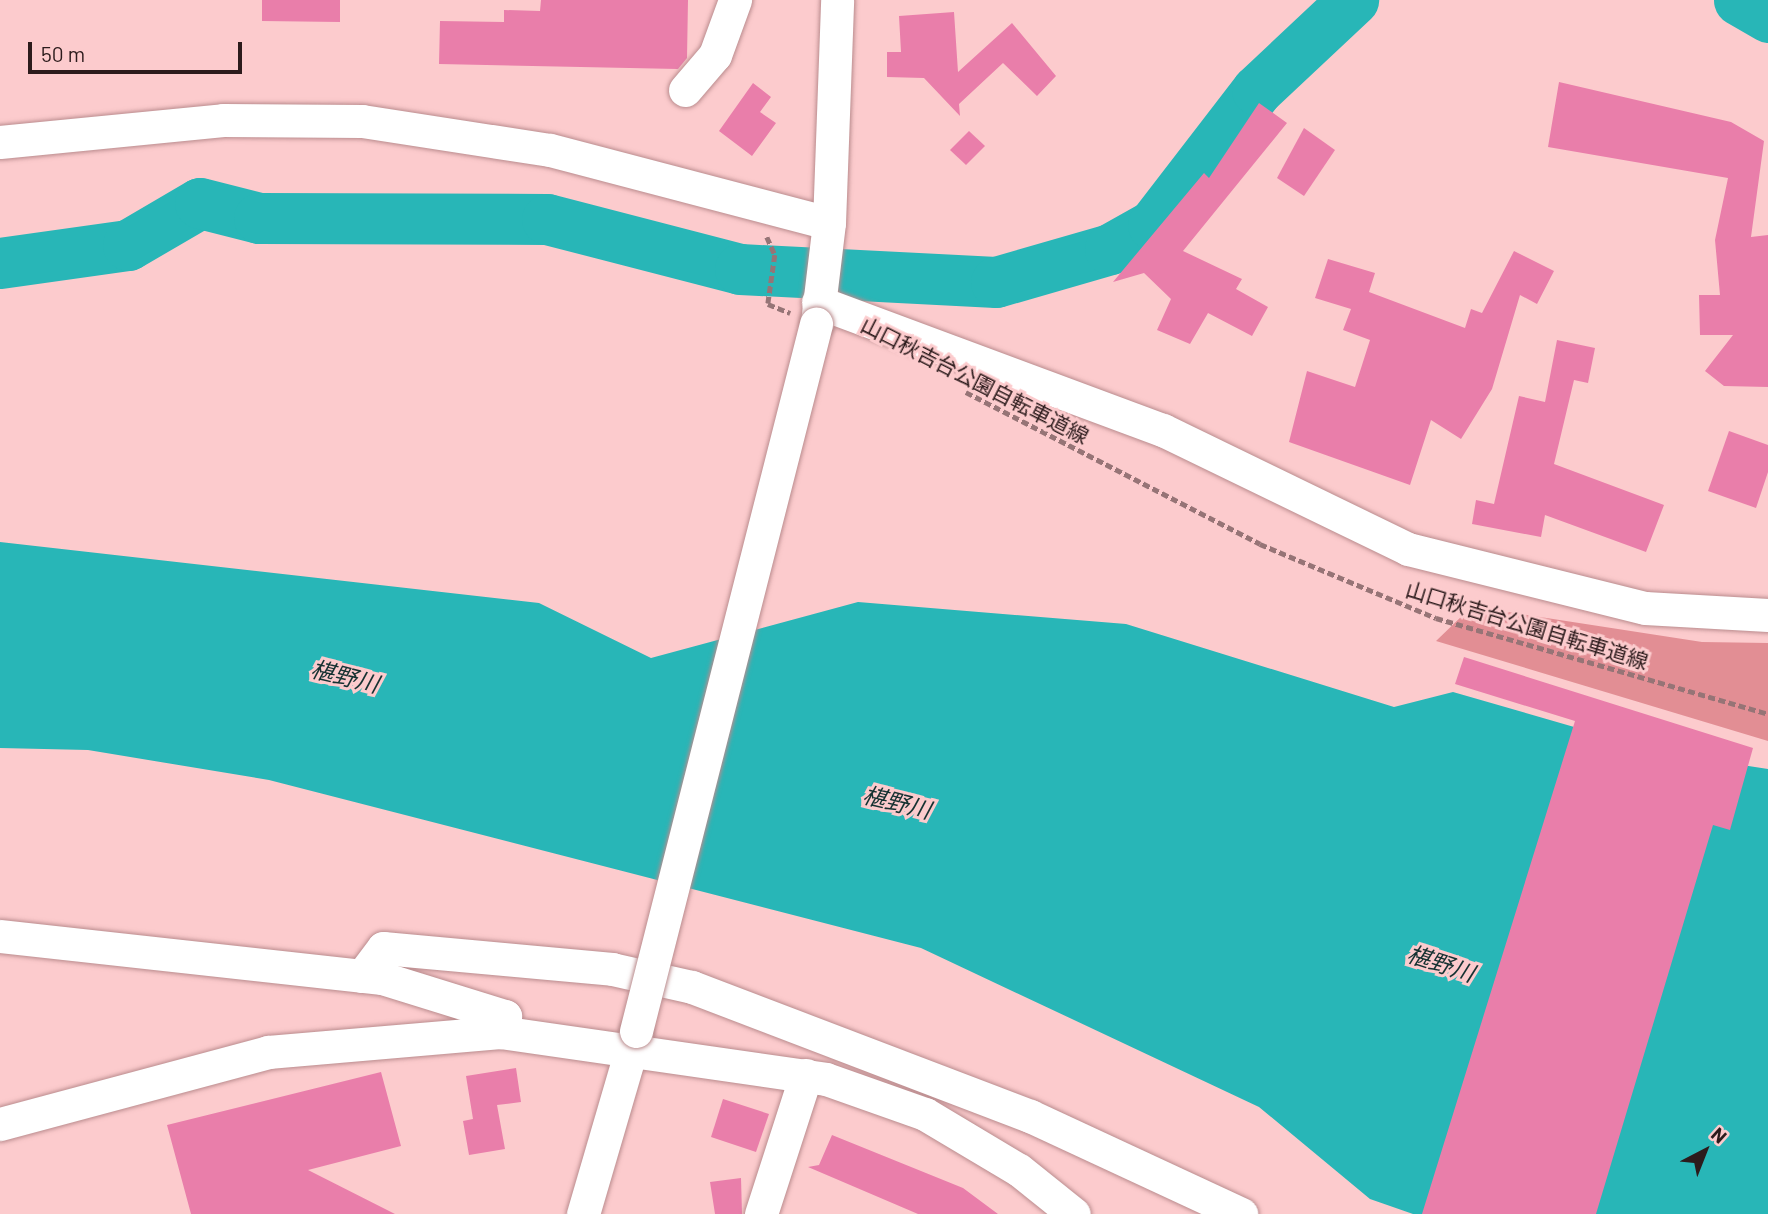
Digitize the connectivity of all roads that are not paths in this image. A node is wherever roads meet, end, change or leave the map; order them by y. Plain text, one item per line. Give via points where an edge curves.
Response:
1 (735, 0) edge
2 (837, 0) edge
3 (685, 90) dead end
4 (0, 142) edge
5 (830, 223) junction
6 (817, 313) junction
7 (1768, 615) edge
8 (0, 936) edge
9 (362, 976) junction
10 (500, 1032) junction
11 (634, 1042) junction
12 (806, 1075) junction
13 (0, 1124) edge
14 (583, 1214) edge
15 (761, 1214) edge
16 (1074, 1214) edge
17 (1241, 1214) edge

1 - 3 street via 715,55
2 - 5 street
4 - 5 street via 223,120 362,121 550,150
5 - 6 street
6 - 7 street via 1163,430 1408,549 1645,608
6 - 11 street, bridge
8 - 9 street
9 - 10 street via 506,1016
9 - 17 street via 383,948 612,969 692,987 1030,1116
10 - 11 street
10 - 13 street via 268,1052
11 - 12 street
11 - 14 street
12 - 15 street
12 - 16 street via 925,1114 1019,1170

